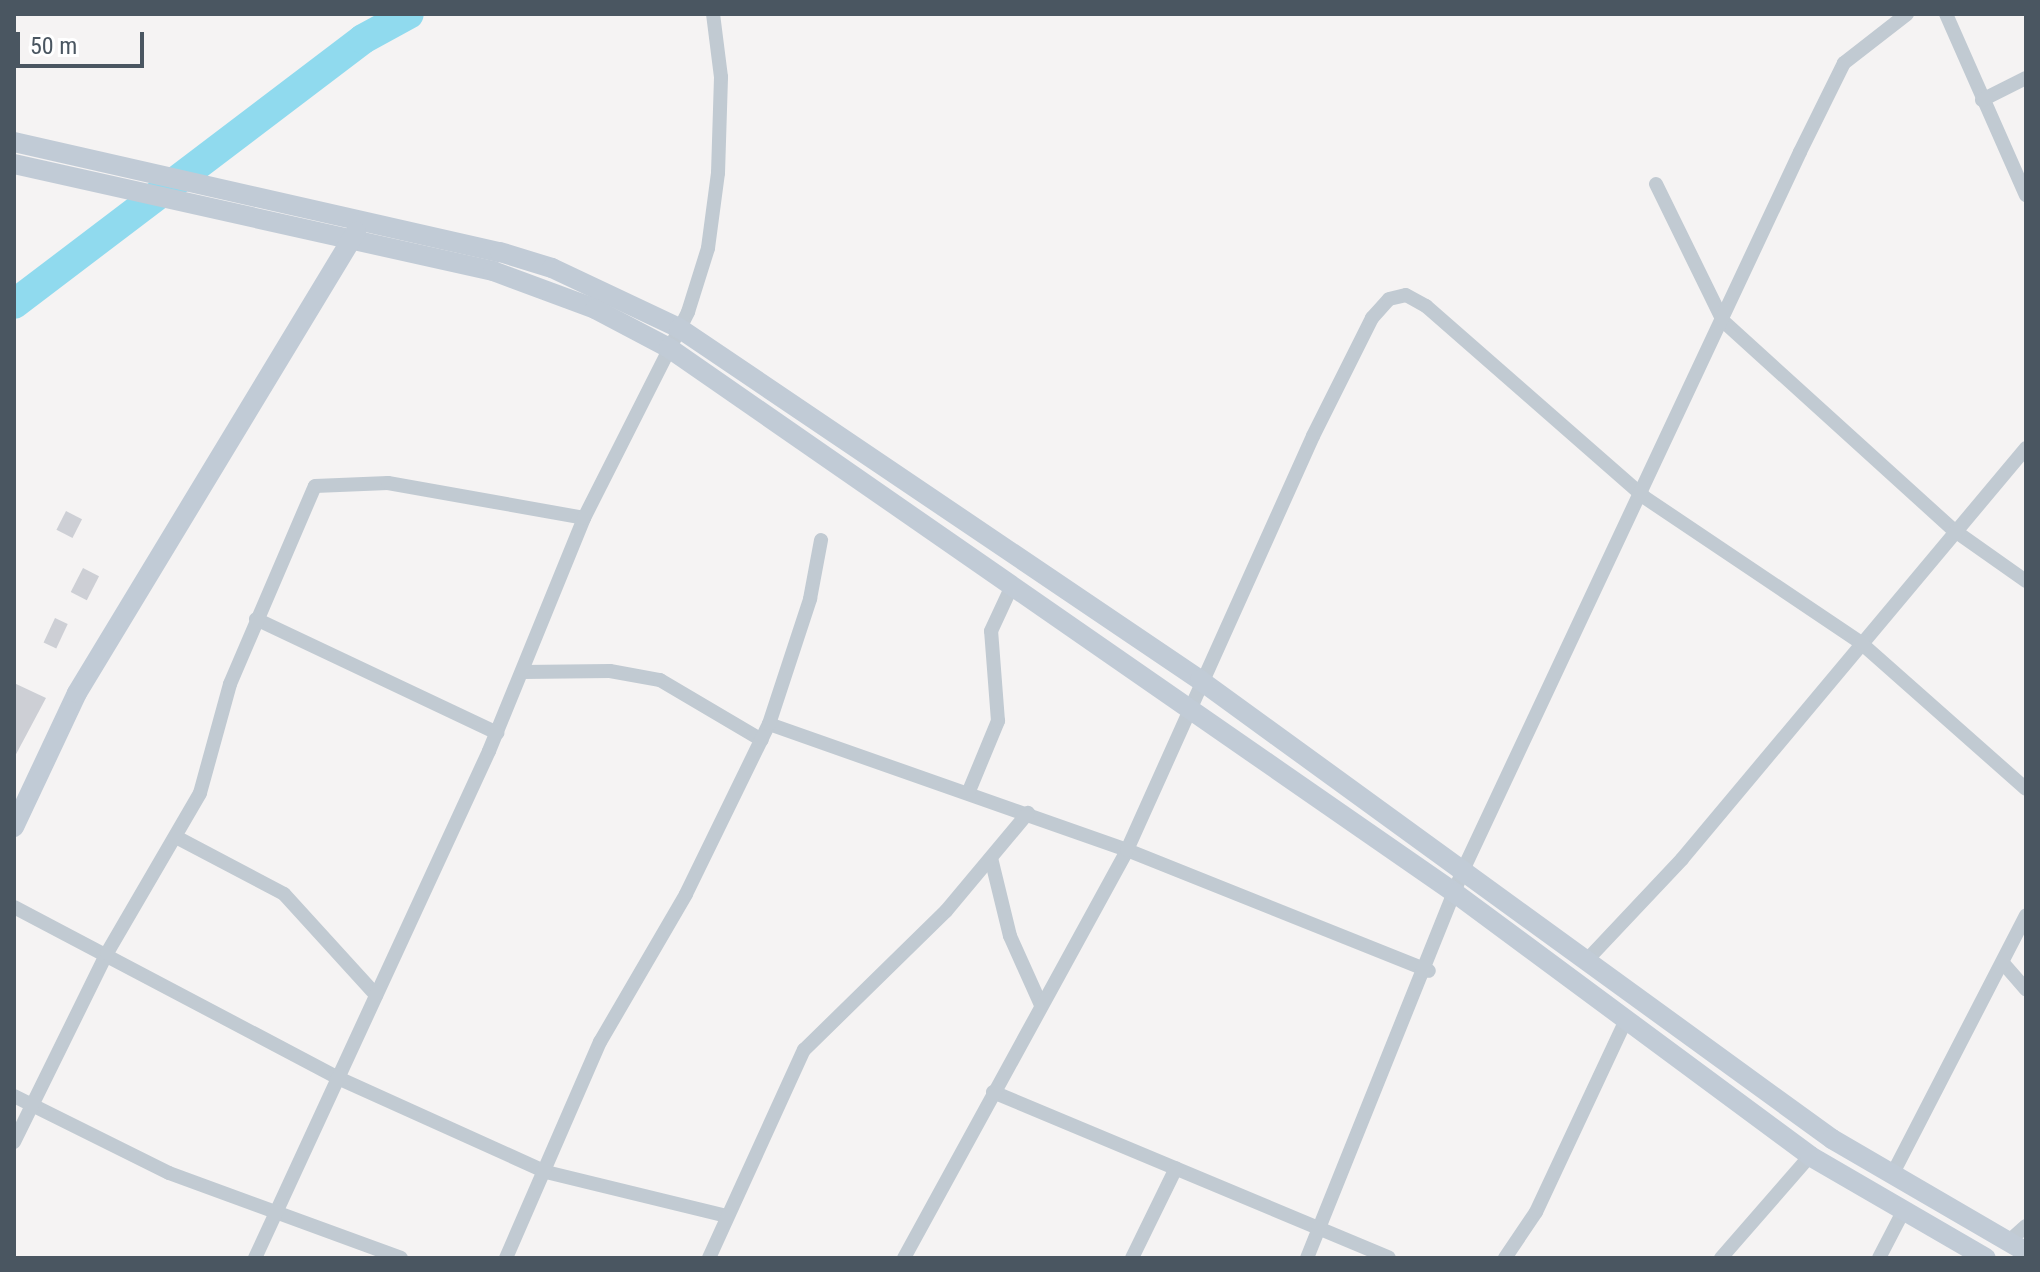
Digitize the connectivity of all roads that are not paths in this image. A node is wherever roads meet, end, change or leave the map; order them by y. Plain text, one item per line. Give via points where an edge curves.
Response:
1 (713, 14) edge
2 (1907, 14) edge
3 (1946, 14) edge
4 (2026, 78) edge
5 (1982, 100) junction
6 (14, 142) edge
7 (14, 164) edge
8 (1656, 184) dead end
9 (2026, 195) edge
10 (362, 222) junction
11 (351, 240) junction
12 (1723, 321) junction
13 (679, 328) junction
14 (669, 348) junction
15 (2026, 448) edge
16 (1644, 497) junction
17 (584, 518) junction
18 (1955, 531) junction
19 (821, 540) dead end
20 (2026, 581) edge
21 (1011, 588) junction
22 (256, 619) junction
23 (1861, 643) junction
24 (523, 672) junction
25 (1200, 680) junction
26 (1190, 706) junction
27 (769, 724) junction
28 (497, 733) junction
29 (762, 740) junction
30 (2026, 789) edge
31 (969, 791) junction
32 (1028, 813) junction
33 (14, 827) edge
34 (176, 837) junction
35 (1127, 850) junction
36 (991, 858) junction
37 (1464, 868) junction
38 (1455, 893) junction
39 (14, 907) edge
40 (2026, 915) edge
41 (107, 953) junction
42 (1586, 961) junction
43 (2003, 963) junction
44 (1429, 971) junction
45 (2026, 989) edge
46 (376, 995) junction
47 (1041, 1005) junction
48 (1624, 1024) junction
49 (338, 1078) junction
50 (993, 1092) junction
51 (14, 1096) edge
52 (29, 1103) junction
53 (14, 1142) edge
54 (1810, 1156) junction
55 (1176, 1168) junction
56 (546, 1172) junction
57 (1892, 1175) junction
58 (1904, 1210) junction
59 (274, 1216) junction
60 (726, 1216) junction
61 (2026, 1226) edge
62 (1324, 1231) junction
63 (2017, 1247) edge
64 (255, 1258) edge
65 (401, 1258) edge
66 (506, 1258) edge
67 (709, 1258) edge
68 (905, 1258) edge
69 (1132, 1258) edge
70 (1307, 1258) edge
71 (1389, 1258) edge
72 (1505, 1258) edge
73 (1721, 1258) edge
74 (1879, 1258) edge
75 (1986, 1258) edge

1 - 13 street via 721,77 718,173 708,248
2 - 12 street via 1844,63
3 - 5 street
4 - 5 street
5 - 9 street
6 - 10 main road
7 - 11 main road
8 - 12 street
10 - 11 main road
10 - 13 main road via 552,268
11 - 14 main road via 543,288
11 - 33 main road via 77,693
12 - 16 street
12 - 18 street
13 - 14 street
13 - 25 main road
14 - 17 street
14 - 21 main road
15 - 18 street
16 - 23 street
16 - 25 street via 1426,306 1406,295 1389,299 1372,318 1313,436
16 - 37 street
17 - 22 street via 388,483 315,486
17 - 24 street
18 - 20 street
18 - 23 street
19 - 27 street via 810,599
21 - 26 main road
21 - 31 street via 991,631 998,721
22 - 28 street
22 - 34 street via 200,793
23 - 30 street
23 - 42 street
24 - 28 street
24 - 29 street via 610,671 660,680
25 - 26 street
25 - 37 main road
26 - 35 street
26 - 38 main road
27 - 29 street
27 - 31 street
28 - 46 street
29 - 56 street via 686,894 600,1042
31 - 32 street
32 - 35 street
32 - 36 street
34 - 41 street
34 - 46 street via 284,894
35 - 44 street
35 - 47 street
36 - 47 street via 1010,936
36 - 60 street via 804,1050
37 - 38 street
37 - 42 main road
38 - 44 street
38 - 48 main road
39 - 41 street
40 - 43 street
41 - 49 street
41 - 52 street
42 - 57 main road
43 - 45 street
43 - 57 street
44 - 62 street
46 - 49 street
47 - 50 street
48 - 54 main road
48 - 72 street via 1536,1212
49 - 56 street
49 - 59 street
50 - 55 street
50 - 68 street
51 - 52 street
52 - 53 street
52 - 59 street
54 - 58 main road
54 - 73 street
55 - 62 street
55 - 69 street
56 - 60 street
56 - 66 street
57 - 63 main road
58 - 74 street
58 - 75 main road
59 - 64 street
59 - 65 street
60 - 67 street
61 - 63 street
62 - 70 street
62 - 71 street

